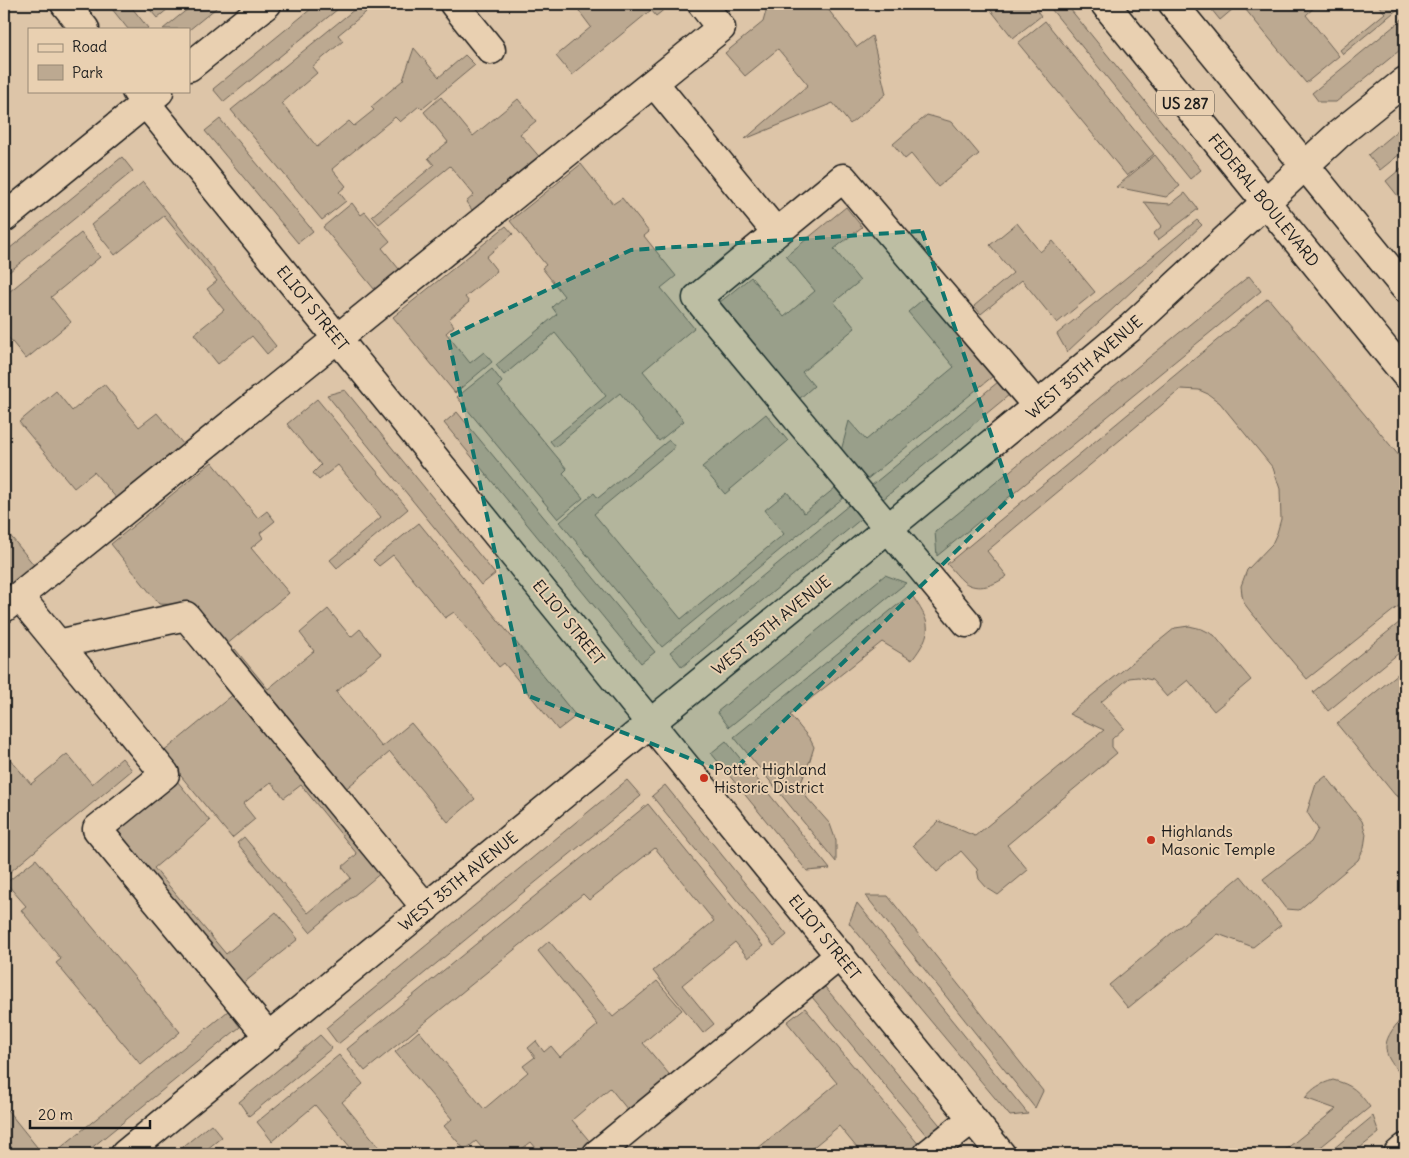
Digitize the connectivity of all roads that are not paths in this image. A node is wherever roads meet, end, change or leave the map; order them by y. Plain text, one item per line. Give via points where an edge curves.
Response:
1 (65, 4) edge
2 (267, 4) edge
3 (454, 4) edge
4 (702, 4) edge
5 (1105, 4) edge
6 (1173, 4) edge
7 (84, 28) edge
8 (491, 50) dead end
9 (190, 66) edge
10 (1405, 81) edge
11 (654, 83) junction
12 (147, 95) edge
13 (1305, 166) junction
14 (1266, 202) junction
15 (4, 218) edge
16 (776, 232) junction
17 (1405, 288) edge
18 (338, 339) junction
19 (1405, 374) edge
20 (1038, 406) junction
21 (889, 529) junction
22 (11, 602) edge
23 (966, 623) dead end
24 (58, 644) junction
25 (651, 724) junction
26 (426, 908) junction
27 (840, 955) junction
28 (269, 1037) junction
29 (972, 1119) junction
30 (1405, 1148) edge
31 (125, 1154) edge
32 (598, 1154) edge
33 (928, 1154) edge
34 (1001, 1154) edge
35 (1398, 1154) edge

1 - 7 street
2 - 9 street
3 - 8 street
4 - 11 street via 721,28
5 - 14 street, FEDERAL BOULEVARD / US 287
6 - 13 street, US 287
10 - 13 street, WEST 35TH AVENUE
11 - 16 street
11 - 18 street
12 - 15 street
12 - 18 street, ELIOT STREET
13 - 14 street, WEST 35TH AVENUE
13 - 17 street, US 287
14 - 19 street, FEDERAL BOULEVARD / US 287
14 - 20 street, WEST 35TH AVENUE via 1130,328
16 - 20 street via 843,178
16 - 21 street via 697,298
18 - 22 street
18 - 25 street, ELIOT STREET
20 - 21 street, WEST 35TH AVENUE
21 - 23 street
21 - 25 street, WEST 35TH AVENUE
22 - 24 street
24 - 26 street via 186,616
24 - 28 street via 165,774 97,829
25 - 26 street, WEST 35TH AVENUE
25 - 27 street, ELIOT STREET
26 - 28 street, WEST 35TH AVENUE
27 - 29 street, ELIOT STREET
27 - 32 street
28 - 31 street, WEST 35TH AVENUE
29 - 33 street
29 - 34 street, ELIOT STREET
30 - 35 street

